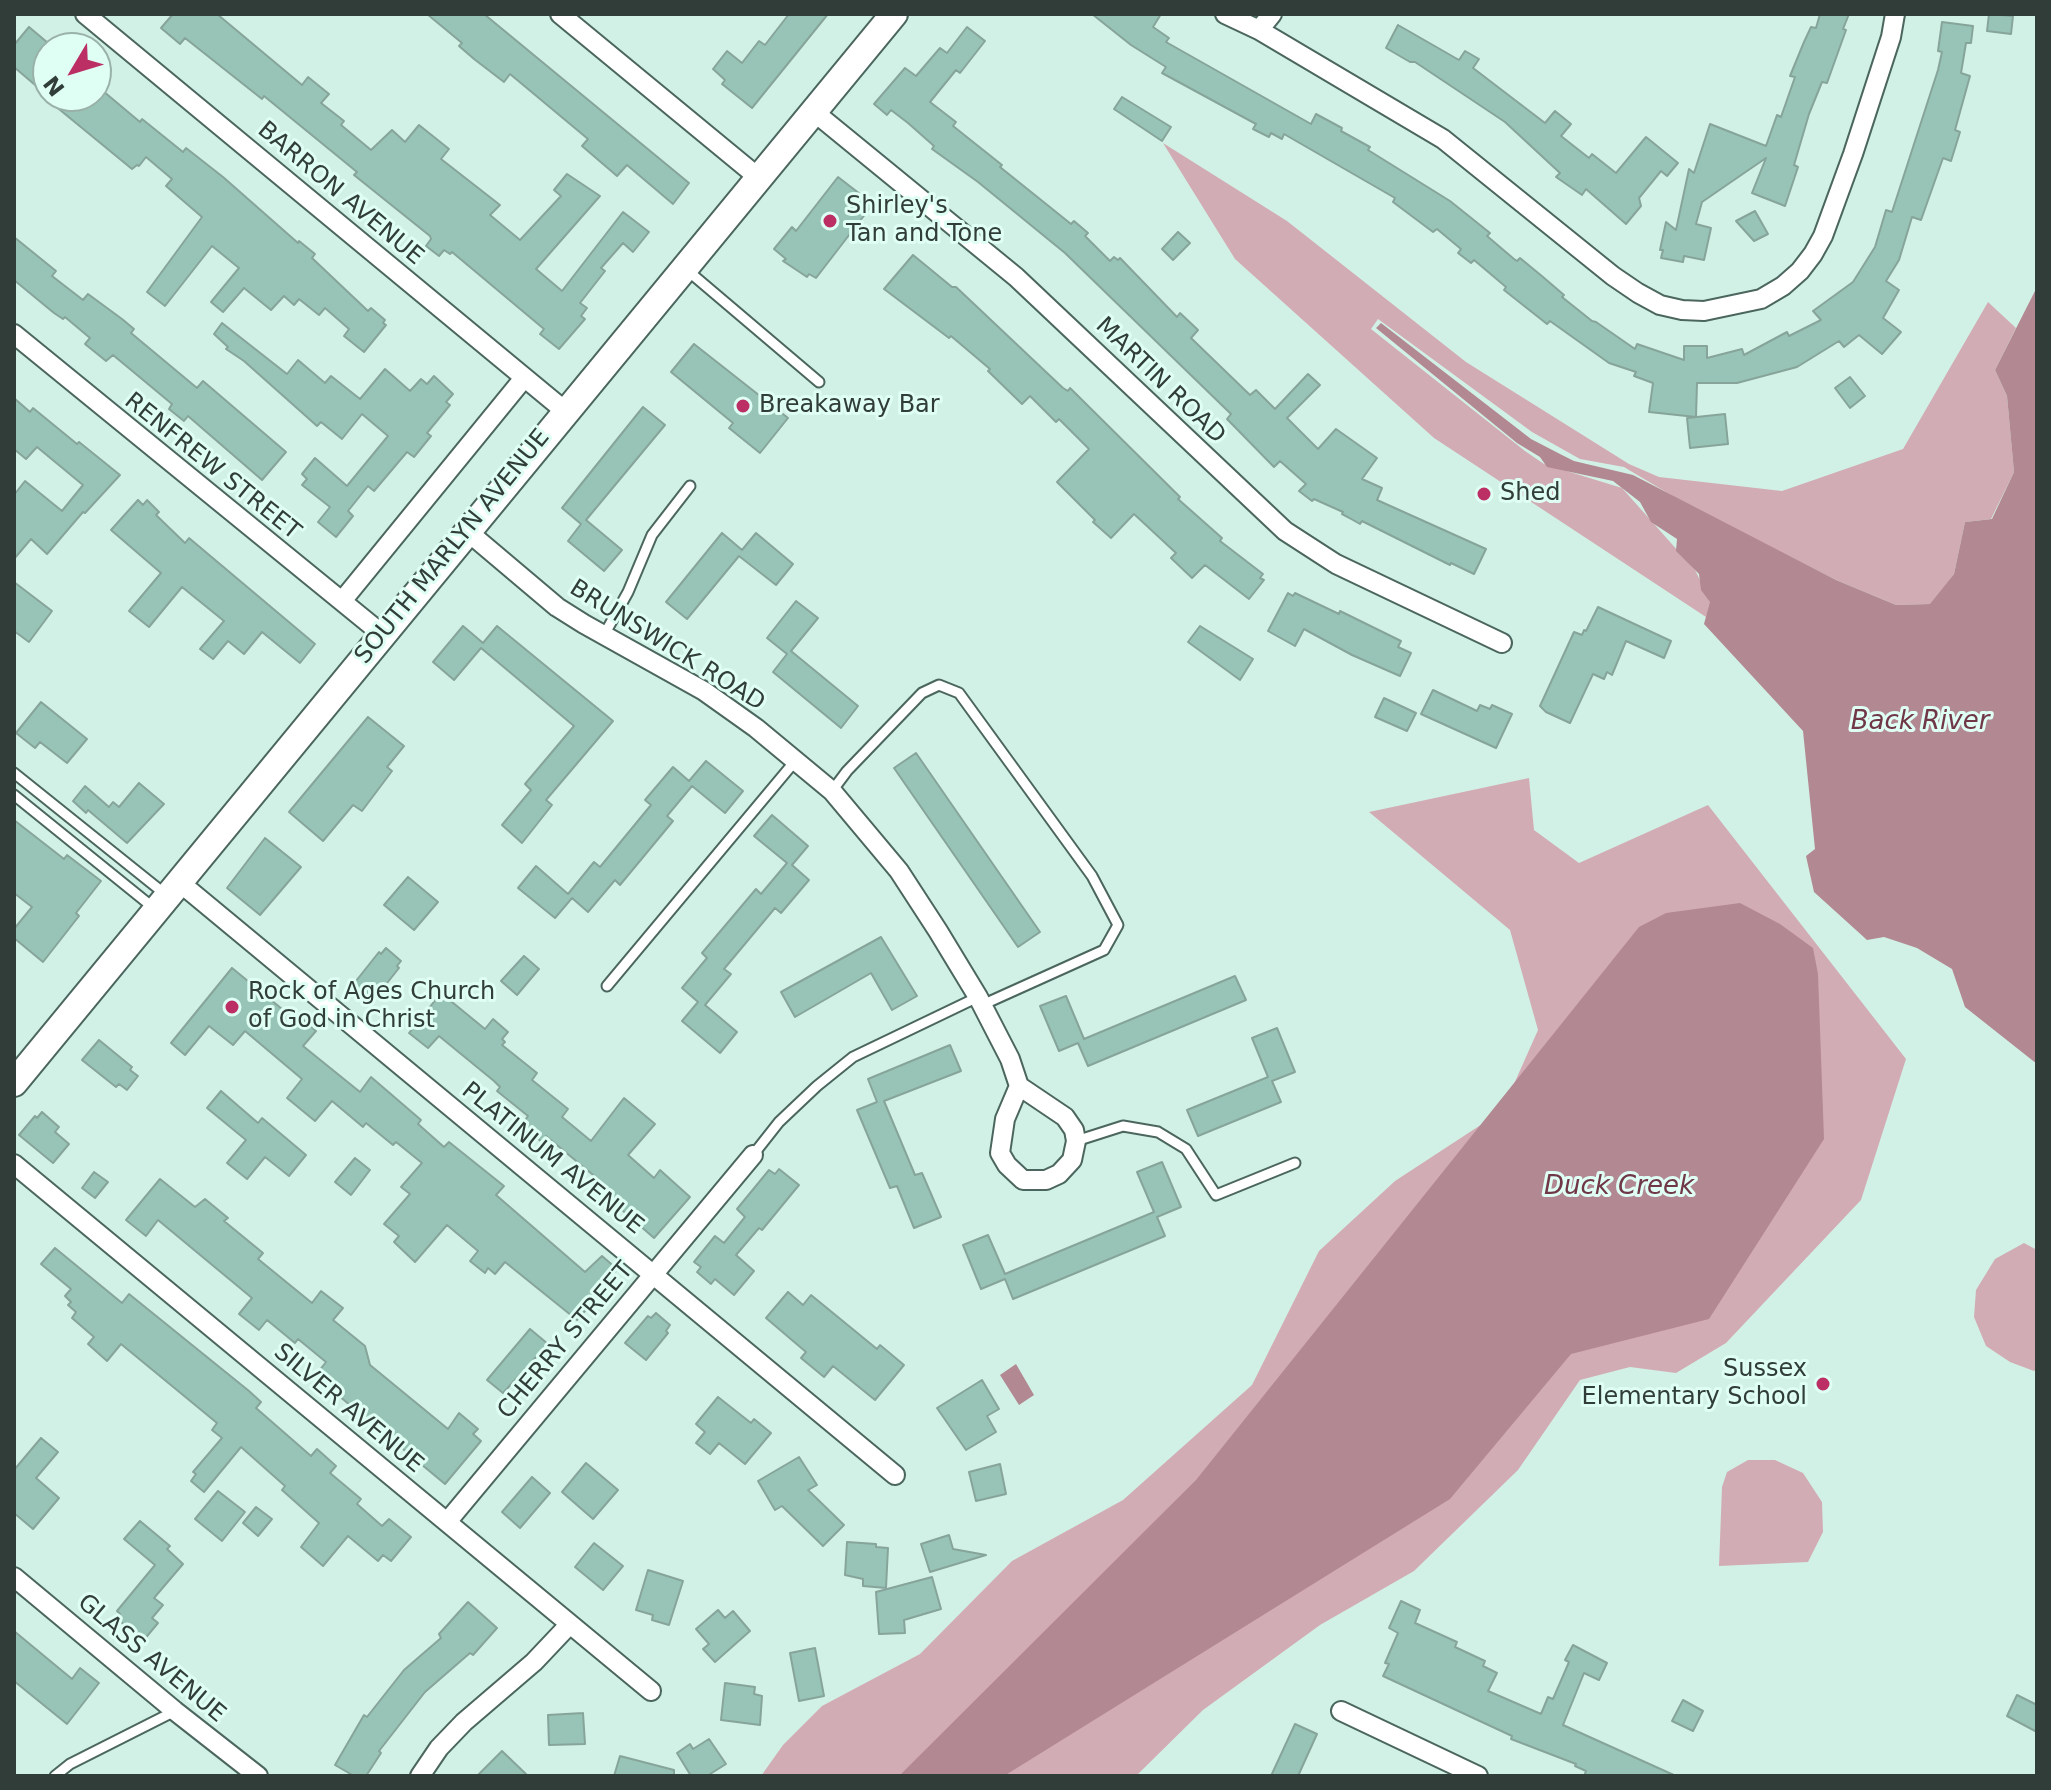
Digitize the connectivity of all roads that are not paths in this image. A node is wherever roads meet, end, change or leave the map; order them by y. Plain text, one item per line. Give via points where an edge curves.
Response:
1 (85, 14) edge
2 (560, 14) edge
3 (894, 14) edge
4 (1225, 14) edge
5 (1272, 14) edge
6 (1895, 14) edge
7 (1259, 30) junction
8 (813, 111) junction
9 (759, 178) junction
10 (684, 268) junction
11 (14, 334) edge
12 (524, 378) junction
13 (819, 382) dead end
14 (565, 411) junction
15 (690, 486) dead end
16 (467, 531) junction
17 (342, 601) junction
18 (382, 634) junction
19 (604, 635) junction
20 (1502, 643) dead end
21 (796, 760) junction
22 (14, 773) edge
23 (832, 791) junction
24 (14, 795) edge
25 (167, 895) junction
26 (607, 986) dead end
27 (980, 1001) junction
28 (14, 1083) edge
29 (1019, 1086) junction
30 (1076, 1141) junction
31 (753, 1155) joint
32 (1295, 1163) dead end
33 (14, 1164) edge
34 (653, 1274) junction
35 (895, 1475) dead end
36 (447, 1522) junction
37 (14, 1577) edge
38 (569, 1625) junction
39 (651, 1691) dead end
40 (175, 1711) junction
41 (1341, 1711) dead end
42 (1450, 1770) edge
43 (55, 1776) edge
44 (258, 1776) edge
45 (420, 1776) edge
46 (1478, 1776) edge

1 - 12 street, BARRON AVENUE
2 - 9 street
3 - 8 street, SOUTH MARLYN AVENUE
4 - 7 street
5 - 7 street
6 - 7 street via 1887,52 1823,236 1783,286 1761,299 1704,311 1660,305 1638,293 1443,139
8 - 9 street, SOUTH MARLYN AVENUE
8 - 20 street, MARTIN ROAD via 1016,277 1285,531 1336,564
9 - 10 street, SOUTH MARLYN AVENUE
10 - 13 lane
10 - 14 street, SOUTH MARLYN AVENUE
11 - 17 street, RENFREW STREET
12 - 14 street, BARRON AVENUE
12 - 17 street
14 - 16 street, SOUTH MARLYN AVENUE
15 - 19 lane via 652,535
16 - 18 street, SOUTH MARLYN AVENUE
16 - 19 street, BRUNSWICK ROAD via 531,587
17 - 18 street, RENFREW STREET
18 - 25 street, SOUTH MARLYN AVENUE
19 - 21 street, BRUNSWICK ROAD via 704,691
21 - 23 street, BRUNSWICK ROAD
21 - 26 lane
22 - 25 lane
23 - 27 street, BRUNSWICK ROAD via 899,871
23 - 27 lane via 922,693 939,685 959,693 1092,876 1118,925 1104,950
24 - 25 lane
25 - 28 street, SOUTH MARLYN AVENUE
25 - 34 street, PLATINUM AVENUE
27 - 29 street, BRUNSWICK ROAD
27 - 31 lane via 853,1057 779,1122
29 - 30 street via 1065,1117
29 - 30 street via 1001,1137 1000,1153 1007,1165 1023,1180 1046,1180 1072,1160
30 - 32 lane via 1123,1126 1158,1132 1186,1149 1216,1195
31 - 34 street, CHERRY STREET
33 - 36 street, SILVER AVENUE
34 - 35 street, PLATINUM AVENUE
34 - 36 street, CHERRY STREET
36 - 38 street, SILVER AVENUE
37 - 40 street, GLASS AVENUE
38 - 39 street, SILVER AVENUE
38 - 45 street via 464,1722
40 - 43 lane
40 - 44 street, GLASS AVENUE
41 - 42 street
42 - 46 street

